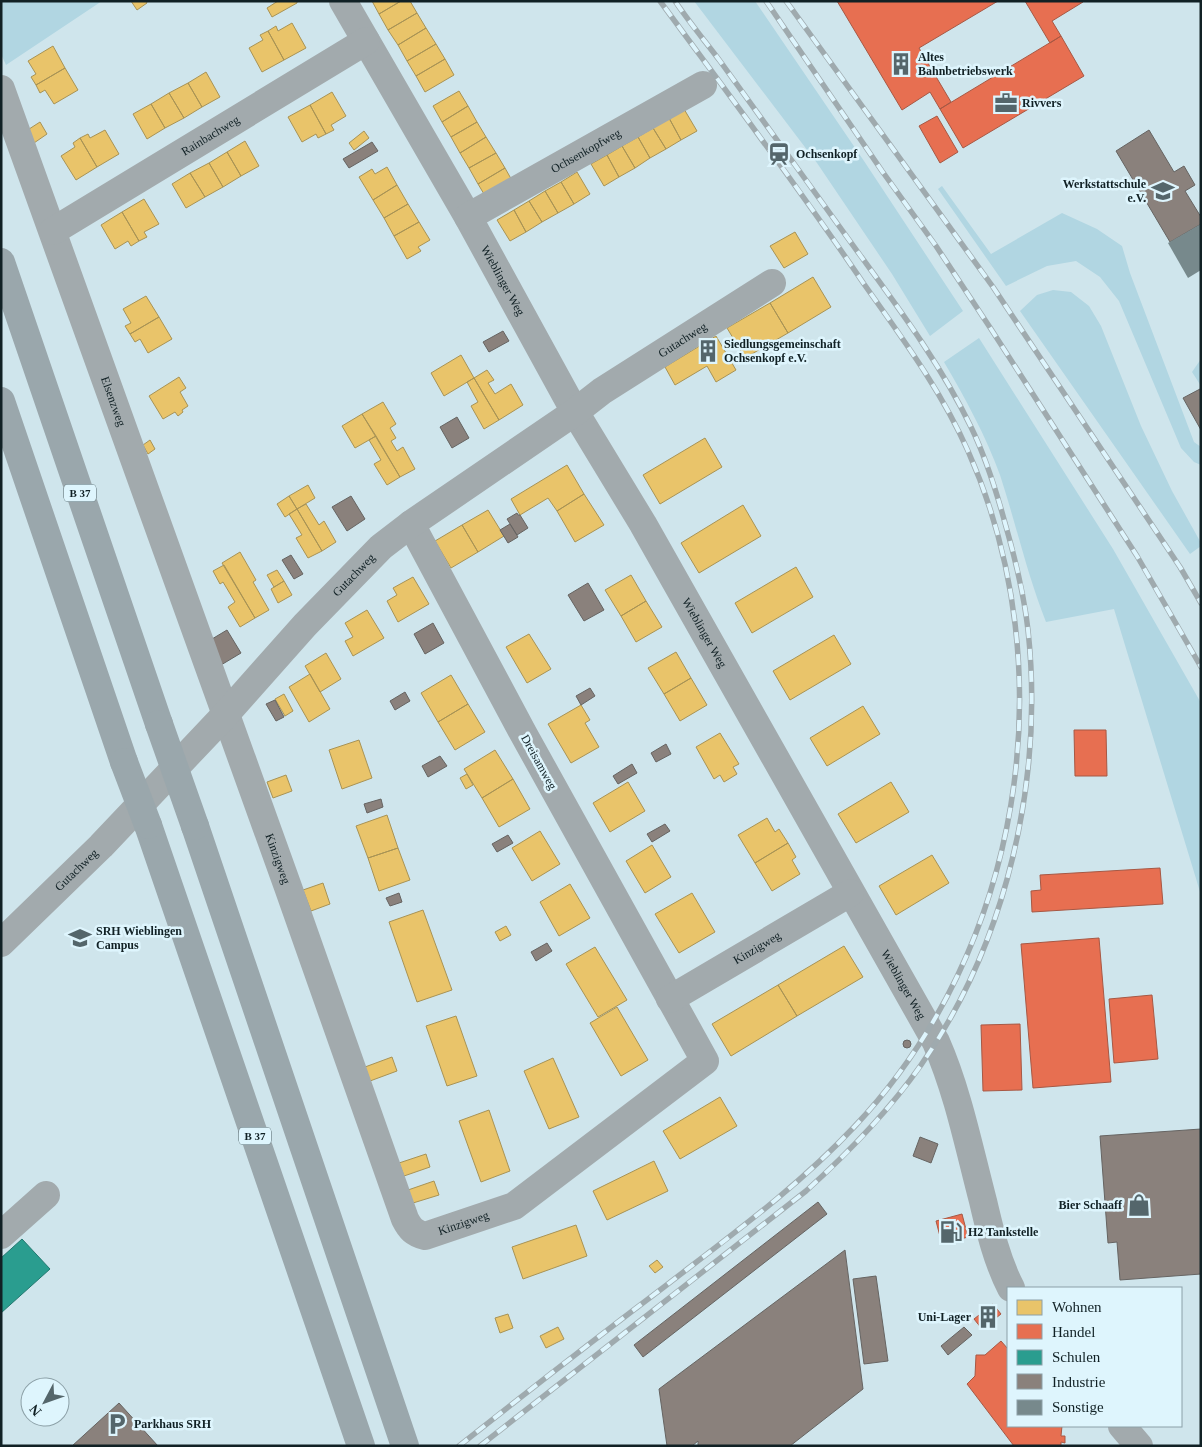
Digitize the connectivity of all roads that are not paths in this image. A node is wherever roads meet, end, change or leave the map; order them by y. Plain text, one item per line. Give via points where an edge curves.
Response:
1 (343, 1) edge
2 (366, 41) junction
3 (703, 85) dead end
4 (1, 89) edge
5 (468, 217) junction
6 (53, 231) junction
7 (1, 262) edge
8 (772, 283) dead end
9 (1, 401) edge
10 (575, 412) junction
11 (410, 524) junction
12 (226, 714) junction
13 (850, 892) junction
14 (1, 943) edge
15 (670, 999) junction
16 (46, 1195) dead end
17 (1, 1235) edge
18 (1010, 1287) edge
19 (1123, 1427) edge
20 (403, 1441) edge
21 (361, 1446) edge
22 (1139, 1446) edge

1 - 2 street, Wieblinger Weg
2 - 5 street, Wieblinger Weg
2 - 6 street, Rainbachweg
3 - 5 street, Ochsenkopfweg
4 - 6 street, Elsenzweg
5 - 10 street, Wieblinger Weg
6 - 12 street, Elsenzweg
7 - 20 highway, B 37, bridge
8 - 10 street, Gutachweg via 602,391
9 - 21 highway, B 37, bridge
10 - 11 street, Gutachweg
10 - 13 street, Wieblinger Weg via 643,524
11 - 12 street, Gutachweg via 381,547 305,625
11 - 15 street, Dreisamweg
12 - 14 street, Gutachweg via 101,846
12 - 15 street, Kinzigweg via 405,1219 416,1234 425,1236 514,1206 705,1061
13 - 15 street, Kinzigweg
13 - 18 street, Wieblinger Weg via 936,1042 993,1241
16 - 17 street
19 - 22 street

